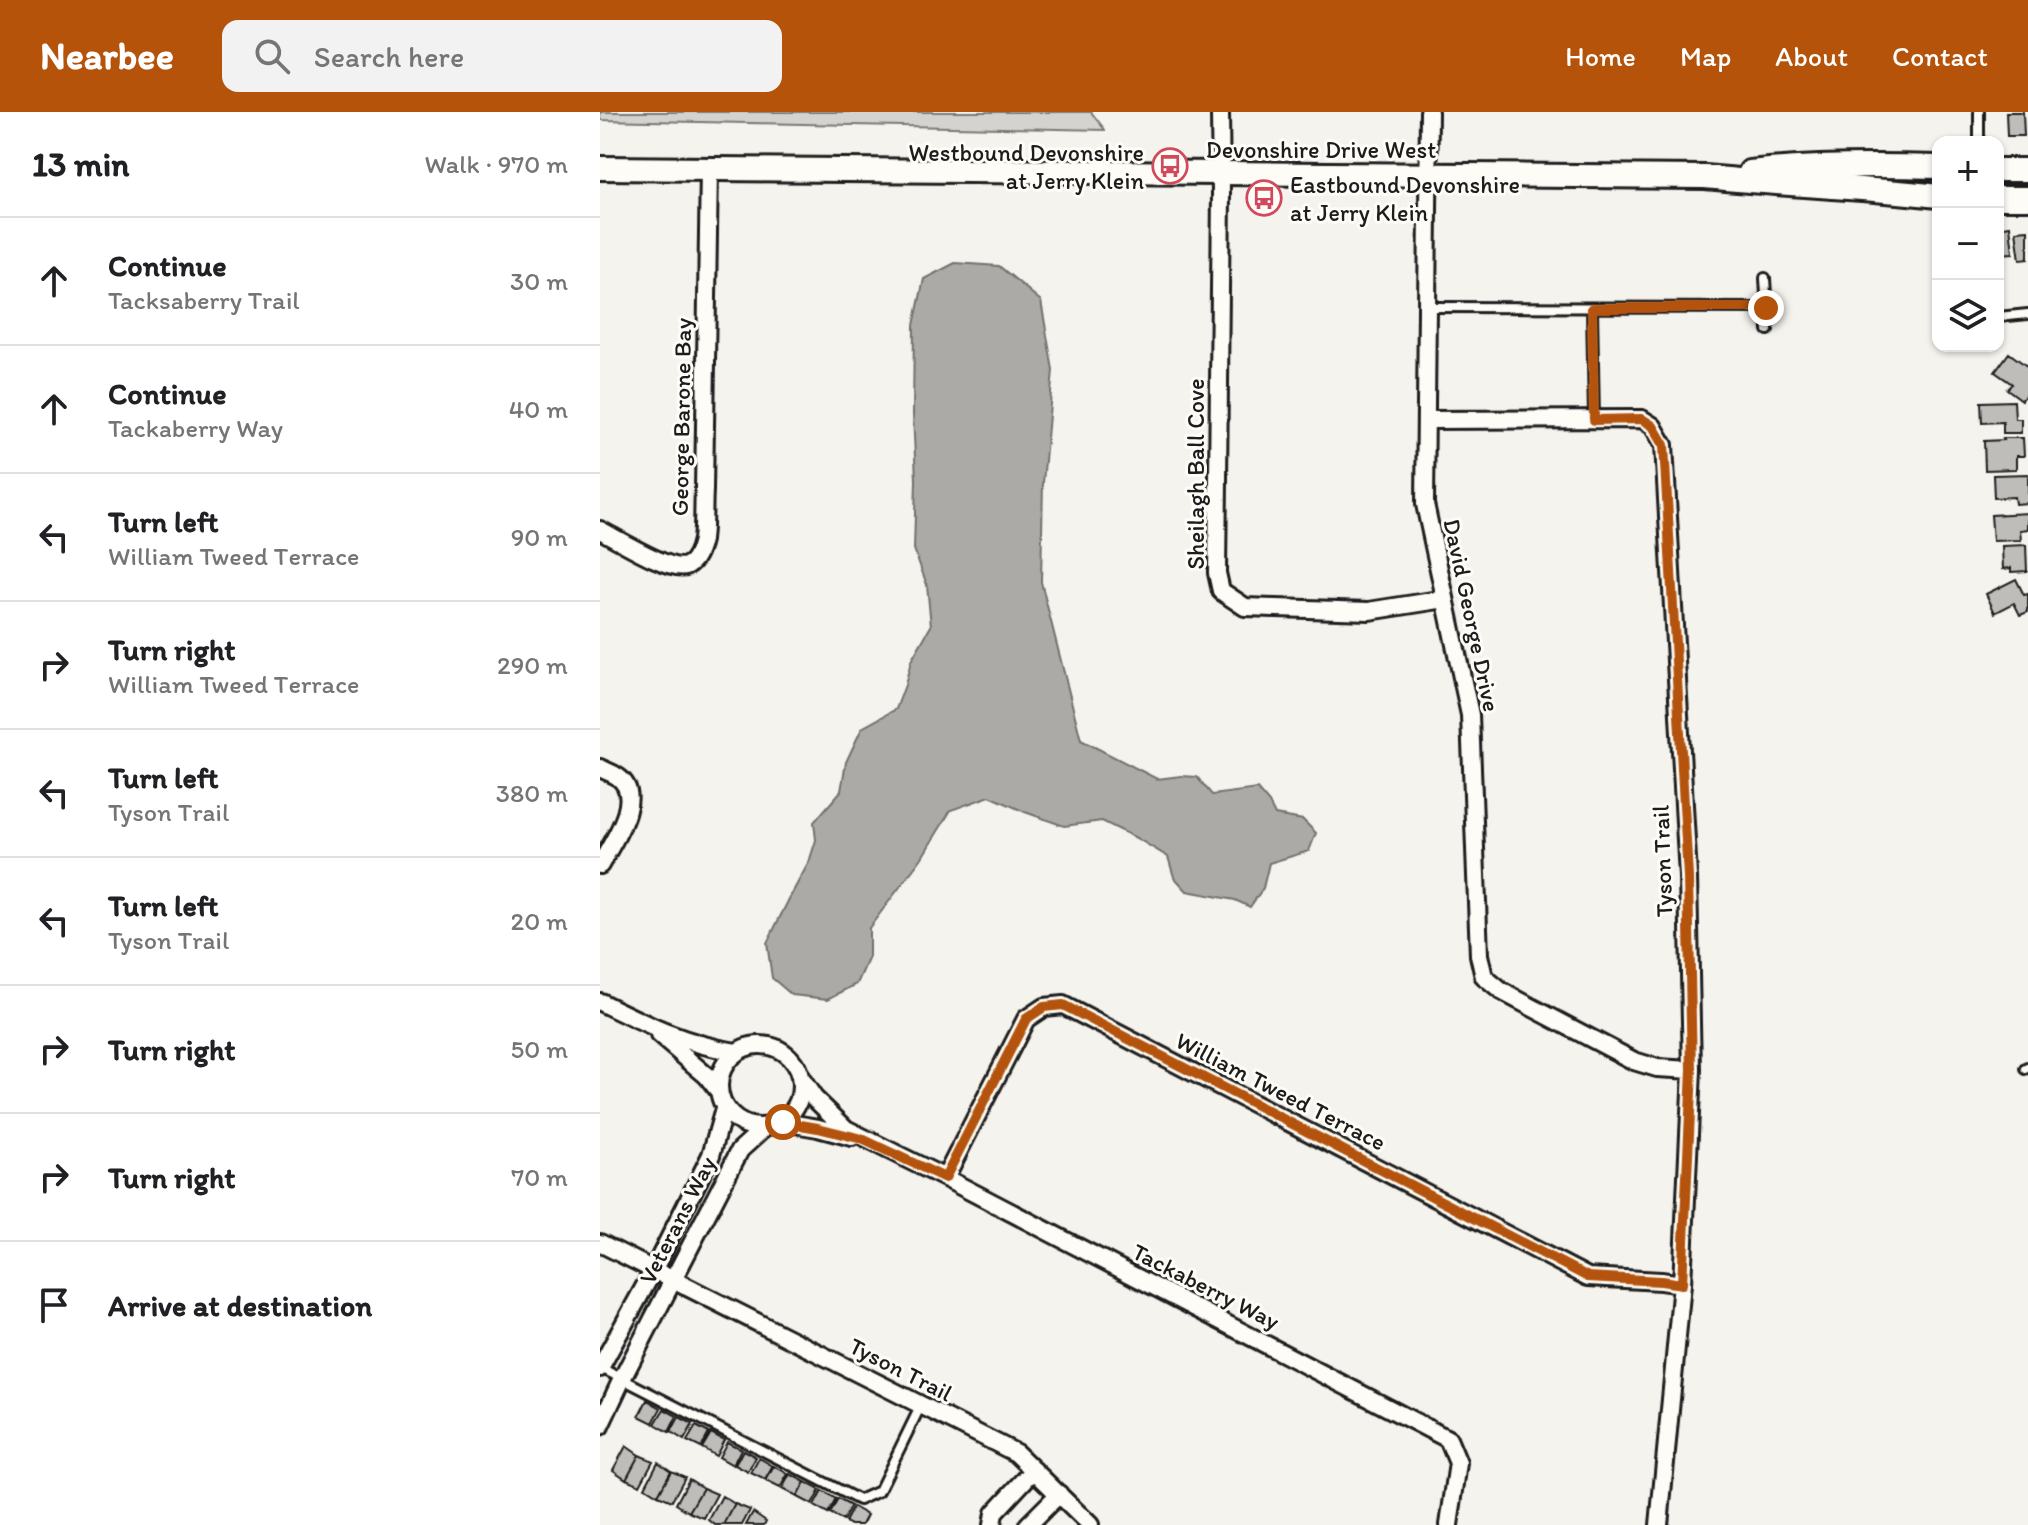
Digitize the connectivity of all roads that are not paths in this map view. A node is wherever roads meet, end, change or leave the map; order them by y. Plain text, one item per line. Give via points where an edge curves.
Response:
1 (1220, 112) edge
2 (1429, 112) edge
3 (1979, 112) edge
4 (1979, 136) edge
5 (1932, 167) edge
6 (600, 168) edge
7 (709, 169) junction
8 (2004, 170) edge
9 (2028, 170) edge
10 (1220, 175) junction
11 (1428, 175) junction
12 (1705, 177) junction
13 (1932, 195) edge
14 (2004, 198) edge
15 (2028, 198) edge
16 (1765, 278) dead end
17 (1427, 307) junction
18 (1592, 308) junction
19 (1766, 308) junction
20 (2028, 314) edge
21 (2004, 316) edge
22 (1768, 330) dead end
23 (1427, 420) junction
24 (1594, 420) junction
25 (600, 530) edge
26 (1445, 599) junction
27 (600, 768) edge
28 (600, 865) edge
29 (600, 1002) edge
30 (649, 1027) junction
31 (736, 1052) junction
32 (1692, 1070) junction
33 (802, 1080) junction
34 (718, 1090) junction
35 (724, 1109) junction
36 (783, 1122) junction
37 (763, 1129) junction
38 (862, 1139) junction
39 (945, 1178) junction
40 (600, 1243) edge
41 (653, 1271) junction
42 (673, 1281) junction
43 (1682, 1284) junction
44 (600, 1367) edge
45 (622, 1379) junction
46 (921, 1405) junction
47 (600, 1426) edge
48 (1034, 1470) junction
49 (1059, 1494) junction
50 (992, 1525) edge
51 (1028, 1525) edge
52 (1090, 1525) edge
53 (1449, 1525) edge
54 (1659, 1525) edge

1 - 10 street
2 - 11 street, David George Drive
3 - 4 lane
5 - 12 street, Devonshire Drive West via 1779,169
6 - 7 street, Devonshire Drive West
7 - 10 street, Devonshire Drive West
7 - 25 street, George Barone Bay via 704,490 697,557 686,566 674,566
8 - 9 street
10 - 11 street, Devonshire Drive West
10 - 26 street, Sheilagh Ball Cove via 1221,591 1245,607 1369,611
11 - 12 street, Devonshire Drive West
11 - 17 street, David George Drive
12 - 13 street, Devonshire Drive West
14 - 15 street
16 - 19 lane
17 - 18 lane
17 - 23 street, David George Drive
18 - 19 lane
18 - 24 lane
19 - 22 lane
20 - 21 lane
23 - 24 street, Tyson Trail
23 - 26 street, David George Drive via 1425,504
24 - 32 street, Tyson Trail via 1642,419 1664,445 1688,877
26 - 32 street, David George Drive via 1470,715 1484,977 1634,1061
27 - 28 street via 619,777 629,799 626,816
29 - 30 street
30 - 31 street via 693,1044
30 - 34 street
31 - 33 street via 756,1044 777,1048 794,1060
31 - 34 street via 722,1069
32 - 43 street, Tyson Trail
33 - 36 street via 799,1104
33 - 38 street via 837,1121
34 - 35 street
35 - 37 street via 741,1124
35 - 41 street, Veterans Way via 711,1155
36 - 37 street
36 - 38 street
37 - 42 street, Veterans Way via 740,1150
38 - 39 street, Tackaberry Way
39 - 43 street, William Tweed Terrace via 1026,1019 1044,1007 1063,1005 1588,1277
39 - 53 street, Tackaberry Way via 1448,1439 1458,1463
40 - 41 street, Tyson Trail
41 - 42 street, Tyson Trail
41 - 44 street, Veterans Way
42 - 45 street, Veterans Way
42 - 46 street, Tyson Trail
43 - 54 street, Tyson Trail
44 - 45 lane
45 - 46 lane via 859,1500 879,1491
45 - 47 street, Veterans Way
46 - 48 street, Tyson Trail via 1016,1453
48 - 49 street, Tyson Trail
48 - 50 street via 994,1513
49 - 51 street
49 - 52 street, Tyson Trail

